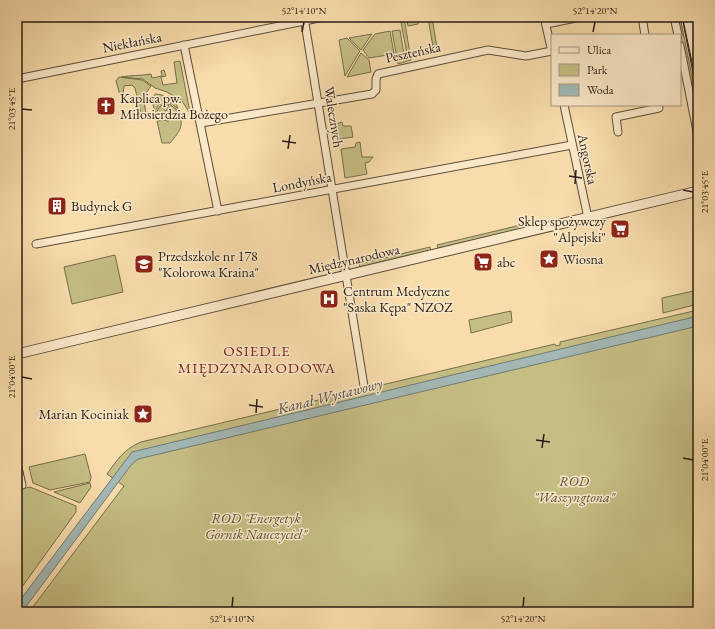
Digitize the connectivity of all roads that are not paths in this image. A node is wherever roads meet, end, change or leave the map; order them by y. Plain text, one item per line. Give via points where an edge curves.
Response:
1 (324, 17) edge
2 (581, 17) edge
3 (642, 17) edge
4 (674, 17) edge
5 (688, 17) edge
6 (305, 18) edge
7 (545, 20) edge
8 (645, 34) edge
9 (678, 34) edge
10 (184, 45) junction
11 (551, 47) edge
12 (551, 52) edge
13 (681, 57) edge
14 (698, 64) edge
15 (17, 79) edge
16 (319, 104) junction
17 (564, 106) edge
18 (658, 106) edge
19 (201, 123) junction
20 (618, 132) dead end
21 (698, 136) edge
22 (572, 145) junction
23 (333, 189) junction
24 (698, 192) edge
25 (218, 211) junction
26 (588, 218) junction
27 (36, 244) dead end
28 (347, 275) junction
29 (17, 354) edge
30 (364, 386) dead end
31 (17, 463) edge
32 (22, 486) dead end

1 - 6 street, Niekłańska
2 - 7 street
3 - 8 street
4 - 9 street
5 - 14 main road
6 - 10 street, Niekłańska
6 - 16 street, Walecznych
7 - 11 street
10 - 15 street, Niekłańska
10 - 19 street
12 - 16 street, Peszteńska via 526,56 488,50 388,70 377,76 374,93
13 - 21 street
16 - 19 street, Peszteńska
16 - 23 street, Walecznych
17 - 22 street, Angorska
18 - 20 street via 616,117
19 - 25 street
22 - 23 street, Londyńska
22 - 26 street, Angorska
23 - 25 street, Londyńska
23 - 28 street, Walecznych
24 - 26 street, Międzynarodowa
25 - 27 street, Londyńska
26 - 28 street, Międzynarodowa
28 - 29 street, Międzynarodowa
28 - 30 street, Walecznych
31 - 32 street

